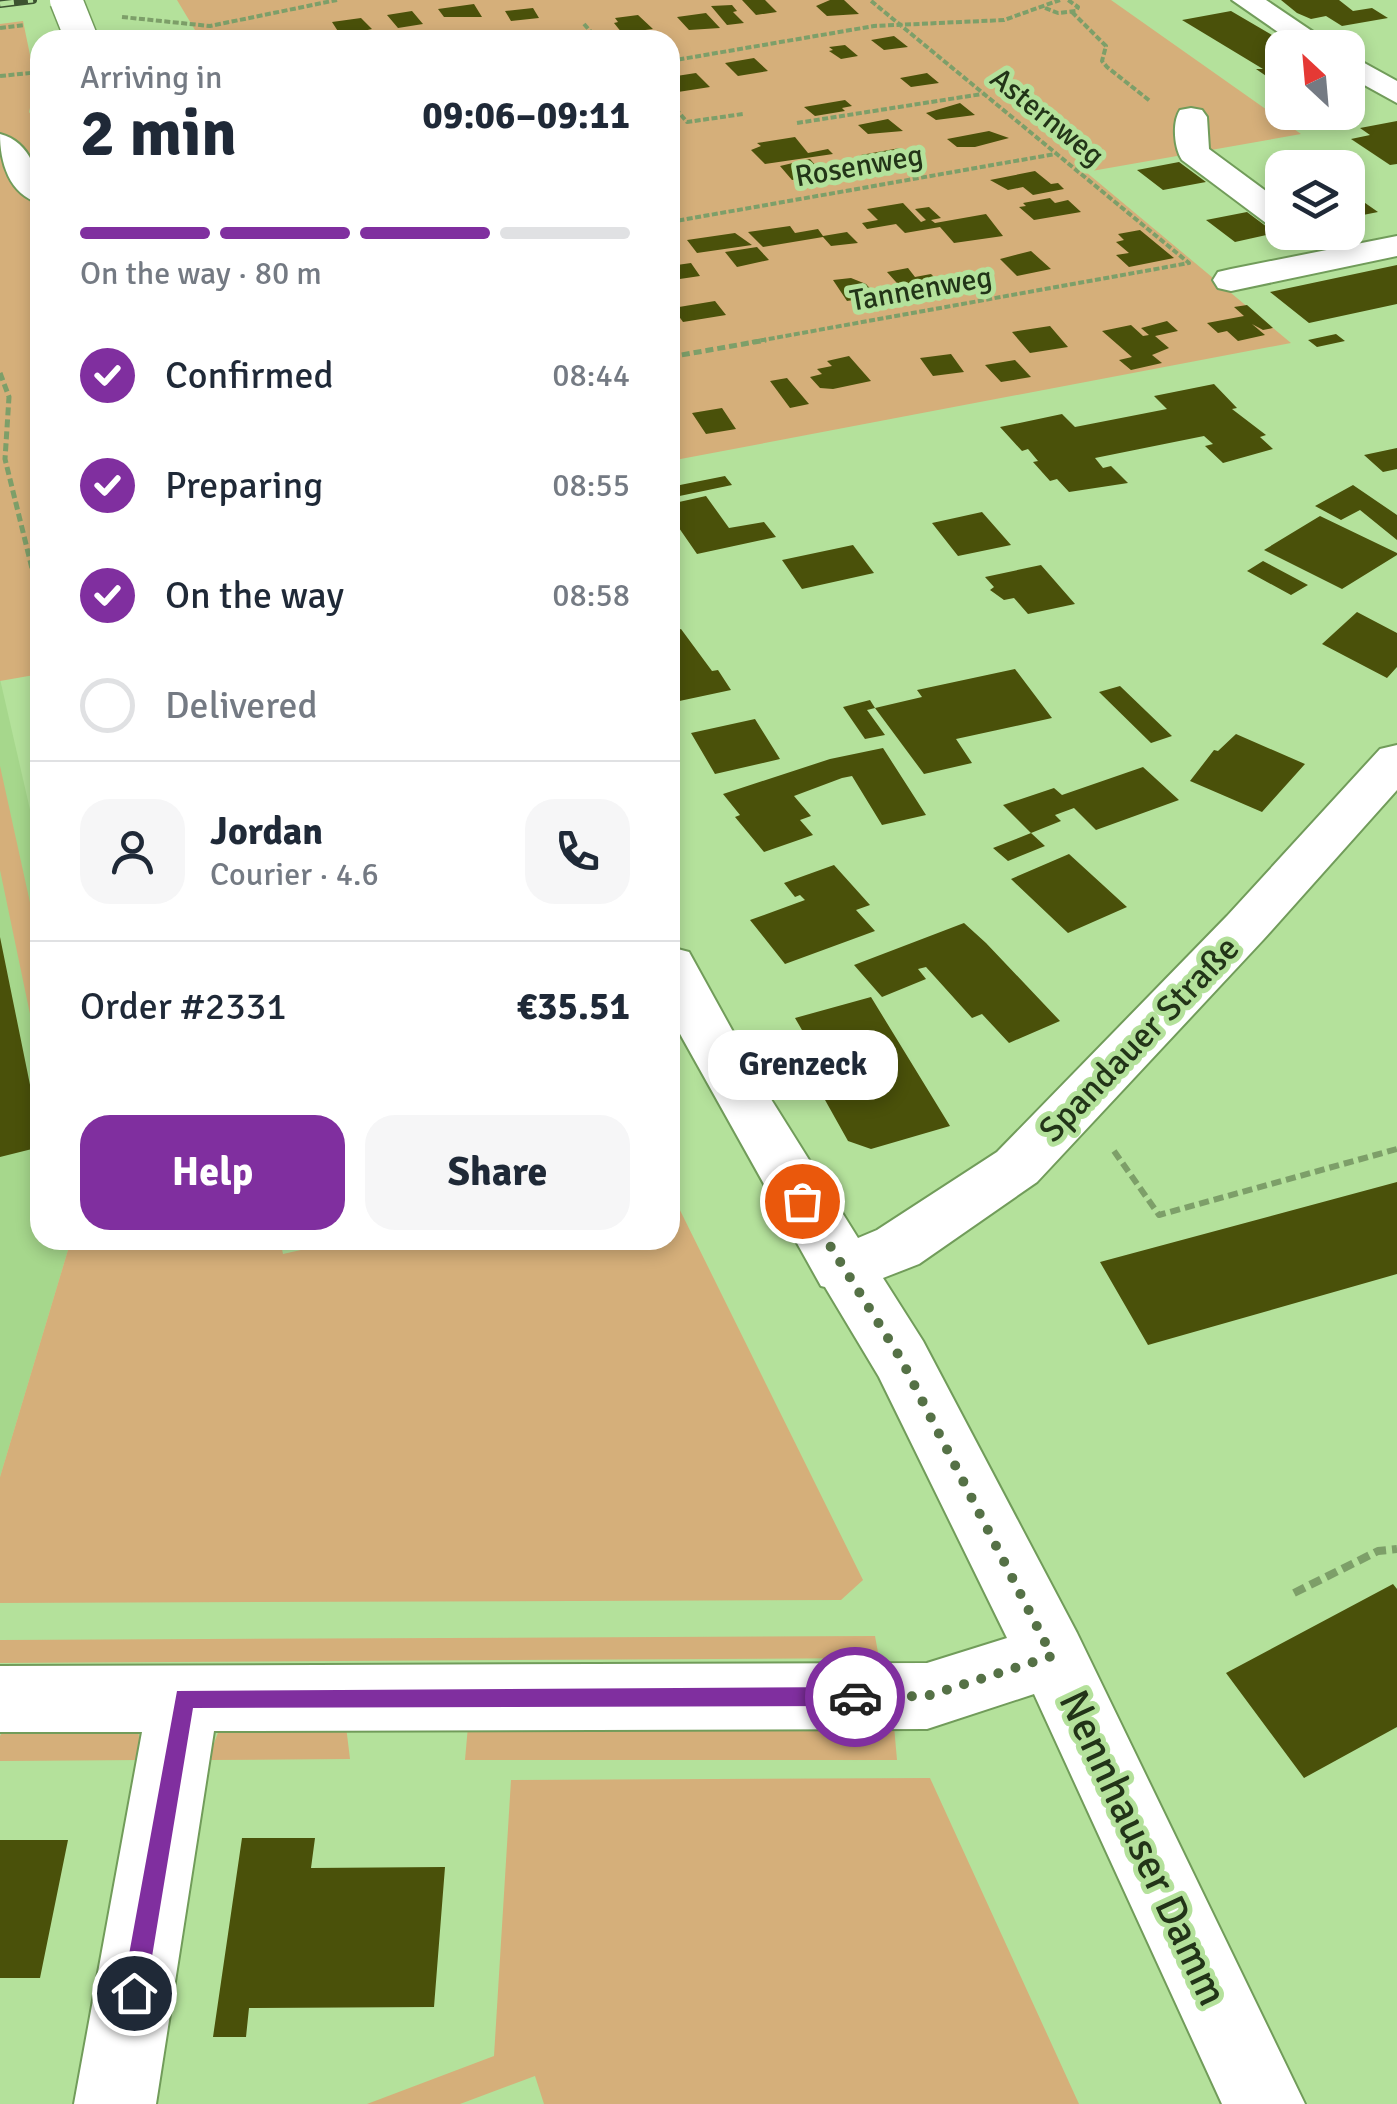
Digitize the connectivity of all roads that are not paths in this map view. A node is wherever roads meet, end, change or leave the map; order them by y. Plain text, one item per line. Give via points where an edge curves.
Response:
1 (66, 0) edge
2 (1246, 0) edge
3 (78, 30) edge
4 (1294, 30) edge
5 (1365, 74) edge
6 (1397, 94) edge
7 (1191, 117) road end
8 (0, 144) edge
9 (30, 181) edge
10 (1265, 206) edge
11 (1397, 246) edge
12 (1326, 250) edge
13 (1337, 258) junction
14 (1231, 280) dead end
15 (1397, 760) edge
16 (680, 984) edge
17 (842, 1268) junction
18 (1052, 1656) junction
19 (184, 1698) junction
20 (0, 1699) edge
21 (115, 2104) edge
22 (1264, 2104) edge

1 - 3 street, bridge
2 - 4 street
5 - 6 street
7 - 10 street via 1193,153
8 - 9 street
11 - 13 street
12 - 13 street
13 - 14 street
15 - 17 street, Spandauer Straße via 1017,1167 898,1248
16 - 17 street, Nennhauser Damm
17 - 18 street, Nennhauser Damm via 901,1359
18 - 19 street via 927,1696
18 - 22 street, Nennhauser Damm
19 - 20 street
19 - 21 street

